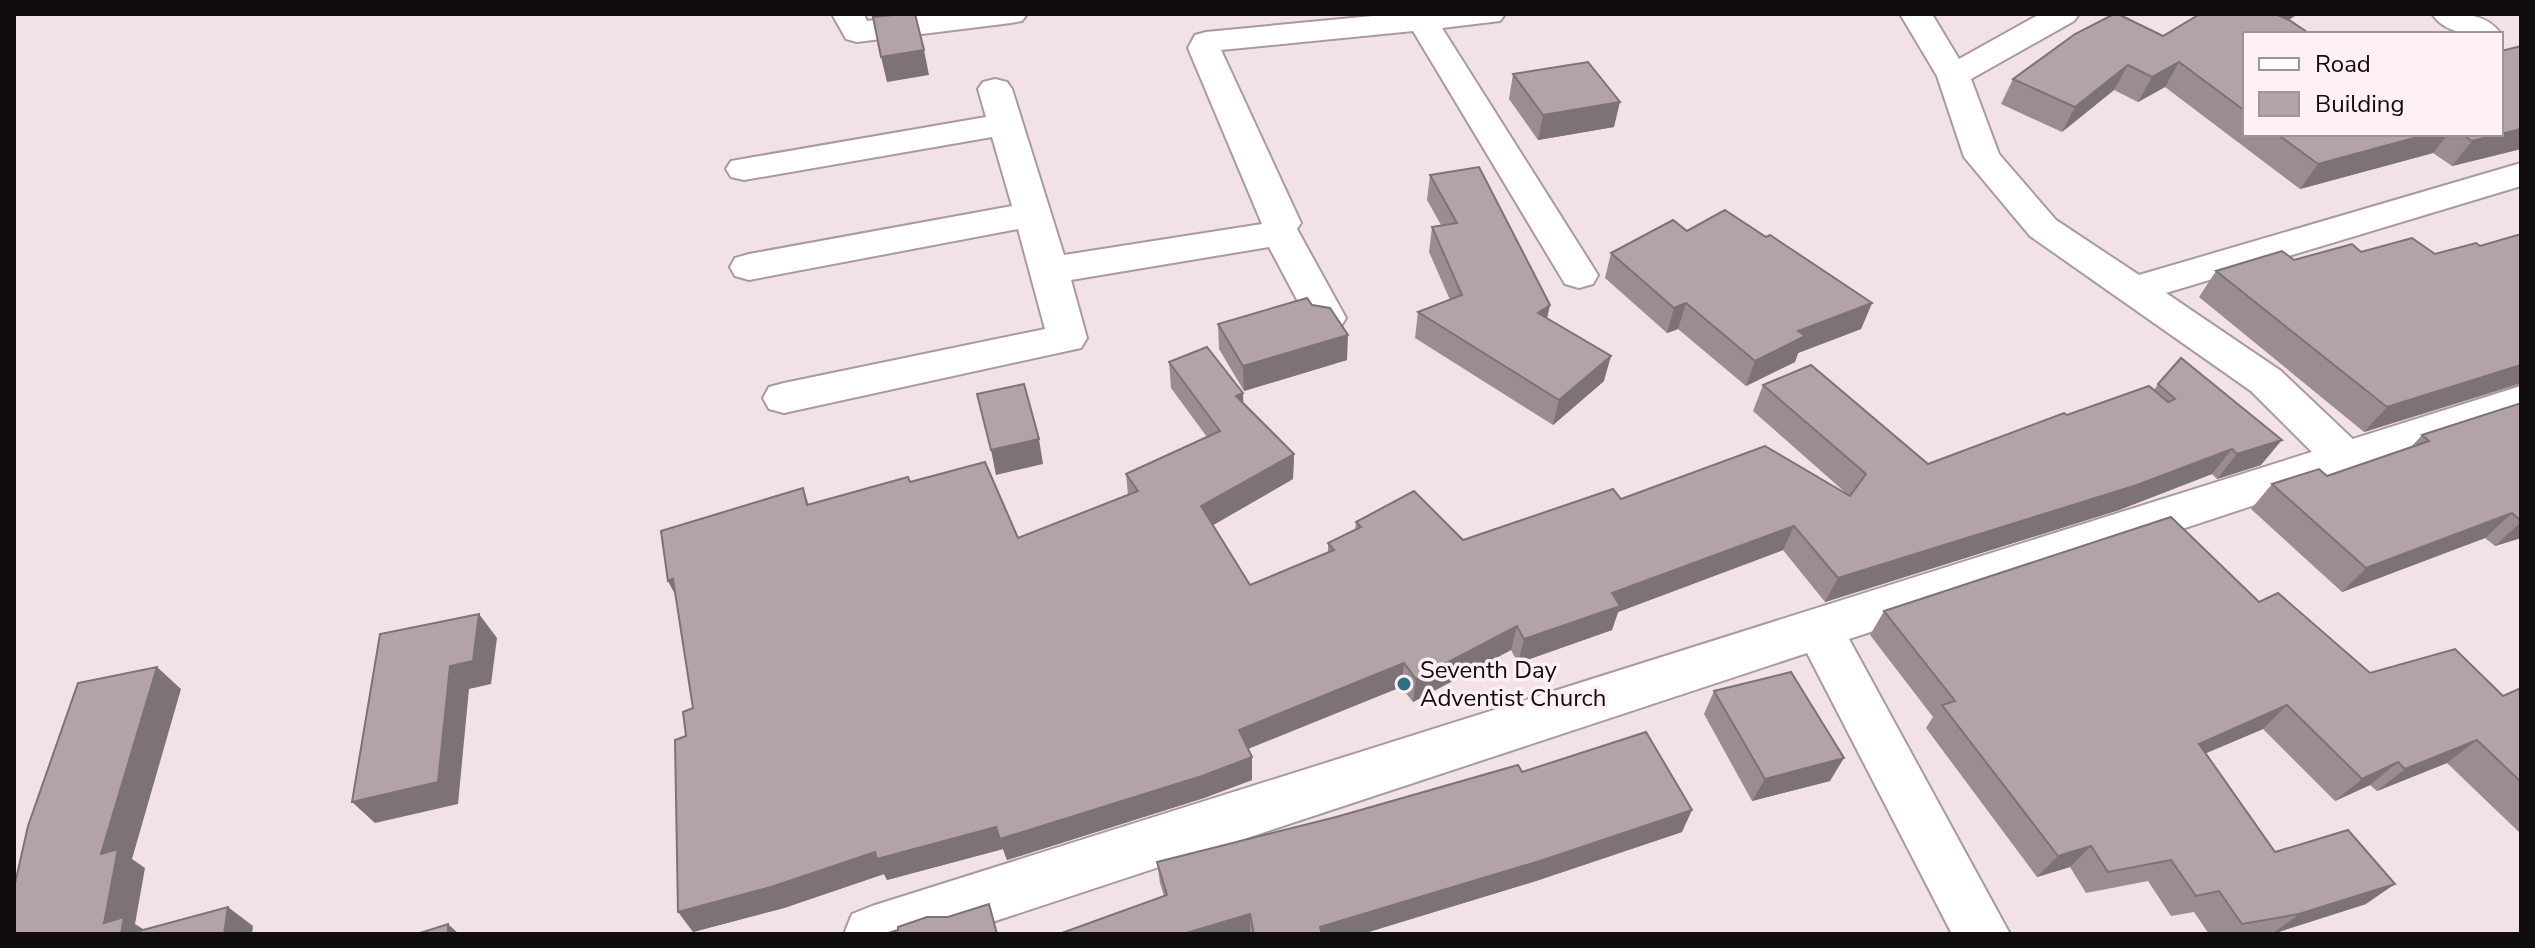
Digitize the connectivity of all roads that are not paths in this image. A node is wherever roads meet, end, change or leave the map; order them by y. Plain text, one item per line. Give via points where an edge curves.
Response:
1 (848, 14) edge
2 (1011, 14) edge
3 (1489, 14) edge
4 (1916, 14) edge
5 (2063, 14) edge
6 (2448, 14) edge
7 (1419, 17) edge
8 (1200, 28) edge
9 (2482, 32) edge
10 (1953, 76) junction
11 (995, 89) dead end
12 (1006, 124) junction
13 (744, 169) dead end
14 (2521, 174) edge
15 (1034, 214) junction
16 (1279, 230) junction
17 (1048, 266) junction
18 (749, 267) dead end
19 (1579, 275) dead end
20 (2133, 290) junction
21 (1326, 318) edge
22 (784, 398) dead end
23 (2521, 401) edge
24 (2345, 458) junction
25 (1818, 627) junction
26 (872, 934) edge
27 (1982, 934) edge

1 - 2 street via 857,32
3 - 7 street
4 - 10 street
5 - 10 street
6 - 9 street
7 - 8 street
7 - 19 street
8 - 16 street via 1204,48 1282,223
10 - 20 street via 1982,157 2043,228
11 - 12 street
12 - 13 street
12 - 15 street
14 - 20 street
15 - 17 street
15 - 18 street
16 - 17 street via 1065,268
16 - 21 street
17 - 22 street via 1067,338
20 - 24 street via 2266,381
23 - 24 street
24 - 25 street
25 - 26 street
25 - 27 street

